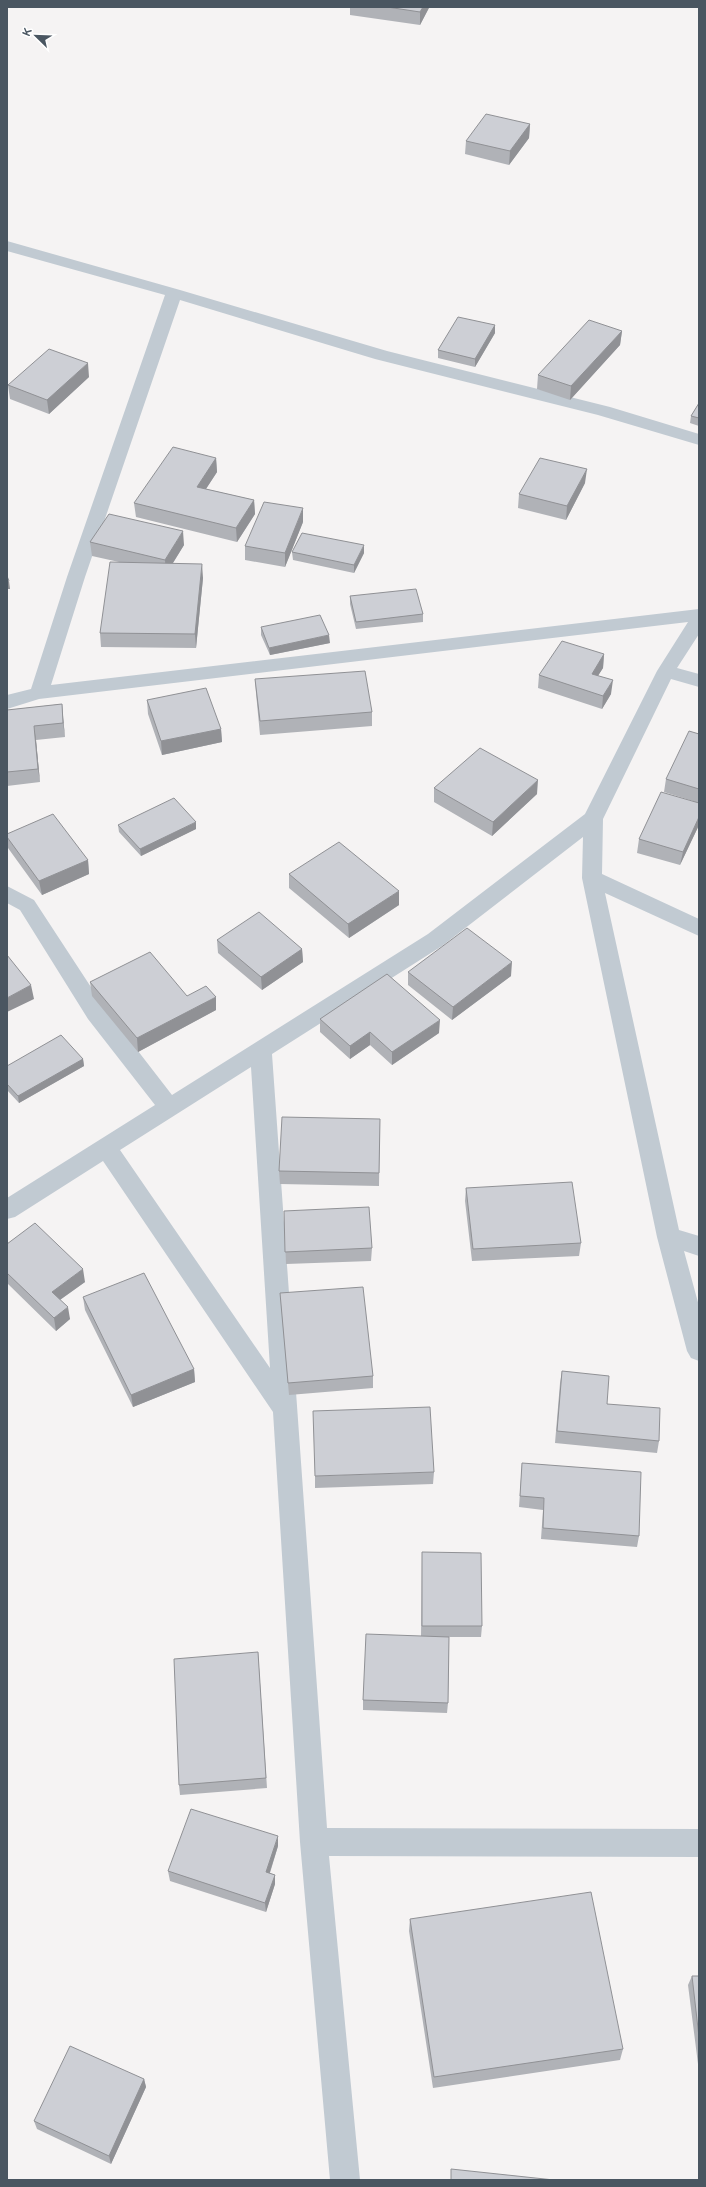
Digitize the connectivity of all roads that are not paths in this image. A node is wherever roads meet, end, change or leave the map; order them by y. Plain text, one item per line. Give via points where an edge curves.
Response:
1 (7, 246) edge
2 (174, 293) junction
3 (699, 440) edge
4 (699, 615) edge
5 (699, 619) edge
6 (666, 670) junction
7 (699, 681) edge
8 (39, 693) junction
9 (7, 702) edge
10 (593, 819) junction
11 (592, 878) junction
12 (7, 894) edge
13 (699, 928) edge
14 (261, 1050) junction
15 (170, 1108) junction
16 (108, 1148) junction
17 (10, 1207) edge
18 (669, 1237) junction
19 (699, 1246) edge
20 (699, 1351) edge
21 (286, 1412) junction
22 (314, 1842) junction
23 (699, 1843) edge
24 (345, 2180) edge

1 - 2 street
2 - 3 street via 382,355 604,411
2 - 8 street via 76,577
4 - 8 street
5 - 6 street
6 - 7 street
6 - 10 street
8 - 9 street
10 - 11 street
10 - 14 street via 435,940
11 - 13 street
11 - 18 street
12 - 15 street via 27,905 96,1013
14 - 15 street
14 - 21 street
15 - 16 street
16 - 17 street
16 - 21 street
18 - 19 street
18 - 20 street
21 - 22 street
22 - 23 street
22 - 24 street

